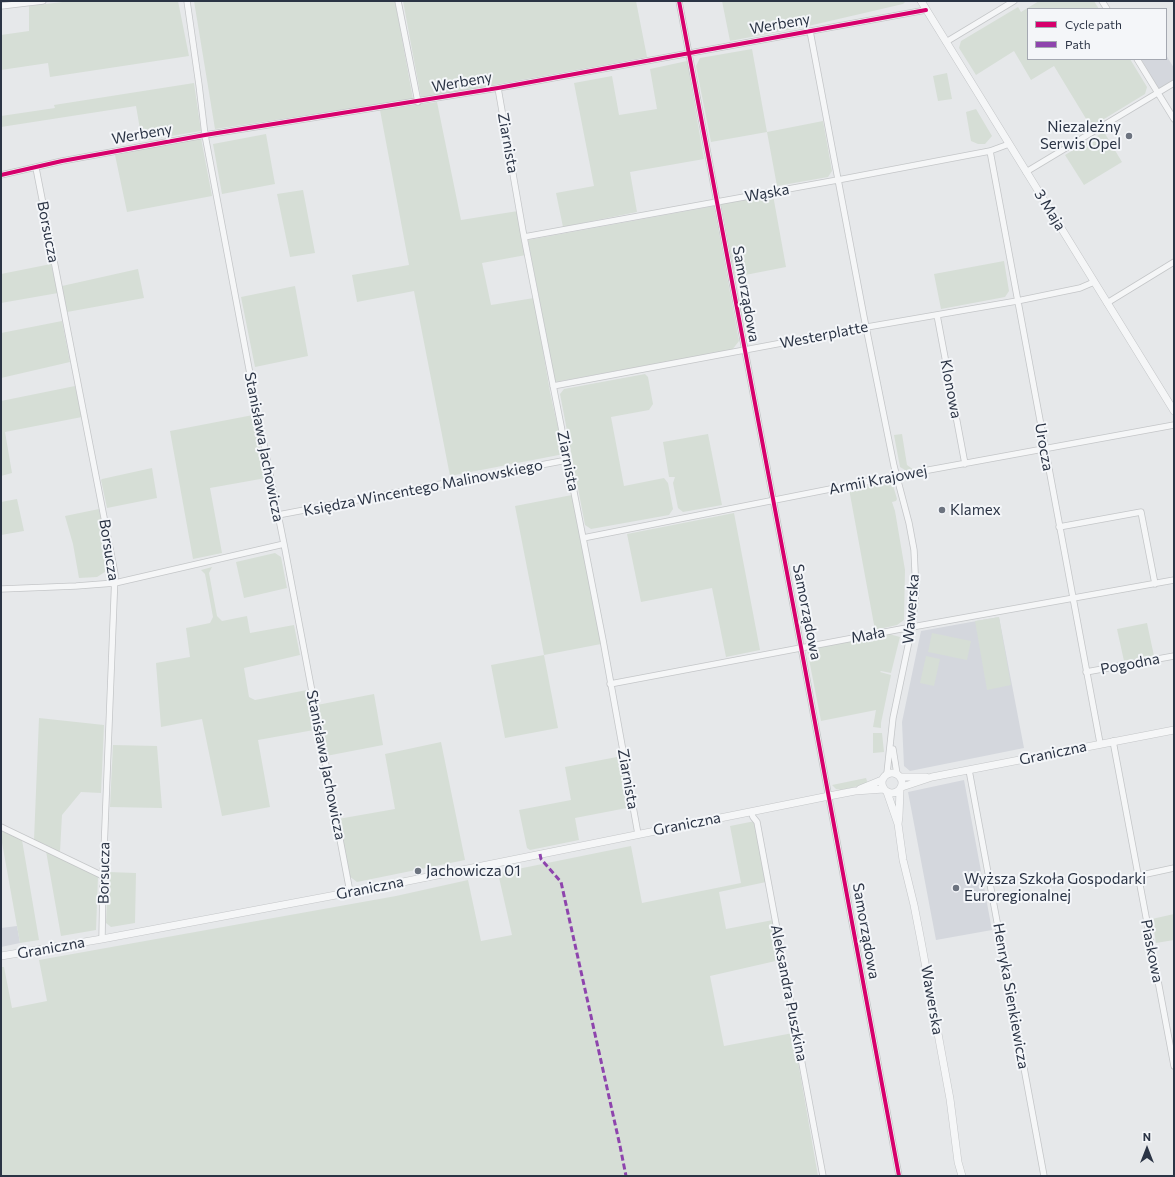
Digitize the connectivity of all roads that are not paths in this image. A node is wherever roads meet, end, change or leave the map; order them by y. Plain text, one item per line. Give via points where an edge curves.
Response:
1 (43, 1) edge
2 (187, 1) edge
3 (398, 1) edge
4 (679, 1) edge
5 (921, 1) edge
6 (1014, 1) edge
7 (1, 6) edge
8 (926, 10) junction
9 (810, 31) junction
10 (946, 42) junction
11 (689, 53) junction
12 (1138, 60) edge
13 (1174, 84) edge
14 (498, 88) junction
15 (1158, 93) junction
16 (418, 102) junction
17 (1174, 119) edge
18 (205, 135) junction
19 (1009, 144) junction
20 (990, 151) junction
21 (36, 168) junction
22 (1026, 172) junction
23 (1, 176) edge
24 (839, 180) junction
25 (717, 202) junction
26 (524, 237) junction
27 (1174, 262) edge
28 (1094, 282) junction
29 (1017, 301) junction
30 (1107, 303) junction
31 (937, 315) junction
32 (867, 327) junction
33 (744, 350) junction
34 (553, 386) junction
35 (1174, 410) edge
36 (1174, 425) edge
37 (1045, 450) junction
38 (568, 460) junction
39 (965, 464) junction
40 (896, 476) junction
41 (773, 501) junction
42 (278, 515) junction
43 (1059, 527) junction
44 (582, 538) junction
45 (284, 544) junction
46 (1174, 580) edge
47 (115, 583) junction
48 (1155, 584) junction
49 (1, 589) edge
50 (1072, 599) junction
51 (912, 627) junction
52 (801, 647) junction
53 (1174, 656) edge
54 (1086, 672) junction
55 (610, 684) junction
56 (1174, 730) edge
57 (1113, 741) junction
58 (891, 743) junction
59 (1100, 743) junction
60 (969, 770) junction
61 (887, 773) junction
62 (899, 775) junction
63 (932, 777) junction
64 (882, 780) junction
65 (901, 789) junction
66 (886, 791) junction
67 (855, 792) junction
68 (829, 796) junction
69 (751, 812) junction
70 (898, 824) junction
71 (1, 827) edge
72 (638, 834) junction
73 (1174, 868) edge
74 (103, 876) junction
75 (1137, 876) junction
76 (350, 892) junction
77 (102, 939) junction
78 (1, 956) edge
79 (1174, 1066) edge
80 (823, 1176) edge
81 (899, 1176) edge
82 (962, 1176) edge
83 (1044, 1176) edge

1 - 7 street
2 - 18 street, Stanisława Jachowicza
3 - 16 street
4 - 11 street, Samorządowa
5 - 8 street, 3 Maja
6 - 10 street
8 - 9 street, Werbeny
8 - 10 street, 3 Maja
9 - 11 street, Werbeny
9 - 24 street, Wawerska
10 - 19 street, 3 Maja
11 - 14 street, Werbeny
11 - 25 street, Samorządowa
12 - 15 street
13 - 15 street
14 - 16 street, Werbeny
14 - 26 street, Ziarnista
15 - 17 street
15 - 22 street
16 - 18 street, Werbeny
18 - 21 street, Werbeny
18 - 42 street, Stanisława Jachowicza
19 - 20 street, Wąska
19 - 22 street, 3 Maja
20 - 24 street, Wąska
20 - 29 street, Urocza
21 - 23 street, Werbeny
21 - 47 street, Borsucza
22 - 28 street, 3 Maja
24 - 25 street, Wąska
24 - 32 street, Wawerska
25 - 26 street, Wąska
25 - 33 street, Samorządowa
26 - 34 street, Ziarnista
27 - 30 street
28 - 29 street, Westerplatte via 1080,288
28 - 30 street, 3 Maja
29 - 31 street, Westerplatte
29 - 37 street, Urocza
30 - 35 street, 3 Maja
31 - 32 street, Westerplatte
31 - 39 street, Klonowa
32 - 33 street, Westerplatte
32 - 40 street, Wawerska
33 - 34 street, Westerplatte
33 - 41 street, Samorządowa
34 - 38 street, Ziarnista
36 - 37 street, Armii Krajowej
37 - 39 street, Armii Krajowej
37 - 43 street, Urocza
38 - 42 street, Księdza Wincentego Malinowskiego
38 - 44 street, Ziarnista
39 - 40 street, Armii Krajowej
40 - 41 street, Armii Krajowej
40 - 51 street, Wawerska via 914,550 916,592
41 - 44 street, Armii Krajowej
41 - 52 street, Samorządowa
42 - 45 street, Stanisława Jachowicza
43 - 48 street via 1141,512
43 - 50 street, Urocza
44 - 55 street, Ziarnista
45 - 47 street
45 - 76 street, Stanisława Jachowicza
46 - 48 street, Mała
47 - 49 street
47 - 74 street, Borsucza
48 - 50 street, Mała
50 - 51 street, Mała
50 - 54 street, Urocza
51 - 52 street, Mała
51 - 58 street, Wawerska via 893,718
52 - 55 street, Mała
52 - 68 street, Samorządowa
53 - 54 street, Pogodna
54 - 59 street, Urocza
55 - 72 street, Ziarnista
56 - 57 street, Graniczna
57 - 59 street, Graniczna
57 - 75 street, Piaskowa
58 - 61 street, Wawerska
58 - 62 street, Wawerska
59 - 60 street, Graniczna
60 - 63 street, Graniczna
60 - 83 street, Henryka Sienkiewicza
61 - 62 street
61 - 64 street
62 - 63 street, Graniczna
62 - 65 street via 903,780
63 - 65 street, Graniczna
64 - 66 street
64 - 67 street, Graniczna
65 - 66 street via 894,793
65 - 70 street, Wawerska
66 - 67 street, Graniczna
66 - 70 street, Wawerska
67 - 68 street, Graniczna
68 - 69 street, Graniczna
68 - 81 street, Samorządowa
69 - 72 street, Graniczna
69 - 80 street, Aleksandra Puszkina via 757,822
70 - 82 street, Wawerska via 954,1120
71 - 74 street
72 - 76 street, Graniczna
73 - 75 street
74 - 77 street, Borsucza
75 - 79 street, Piaskowa
76 - 77 street, Graniczna
77 - 78 street, Graniczna

